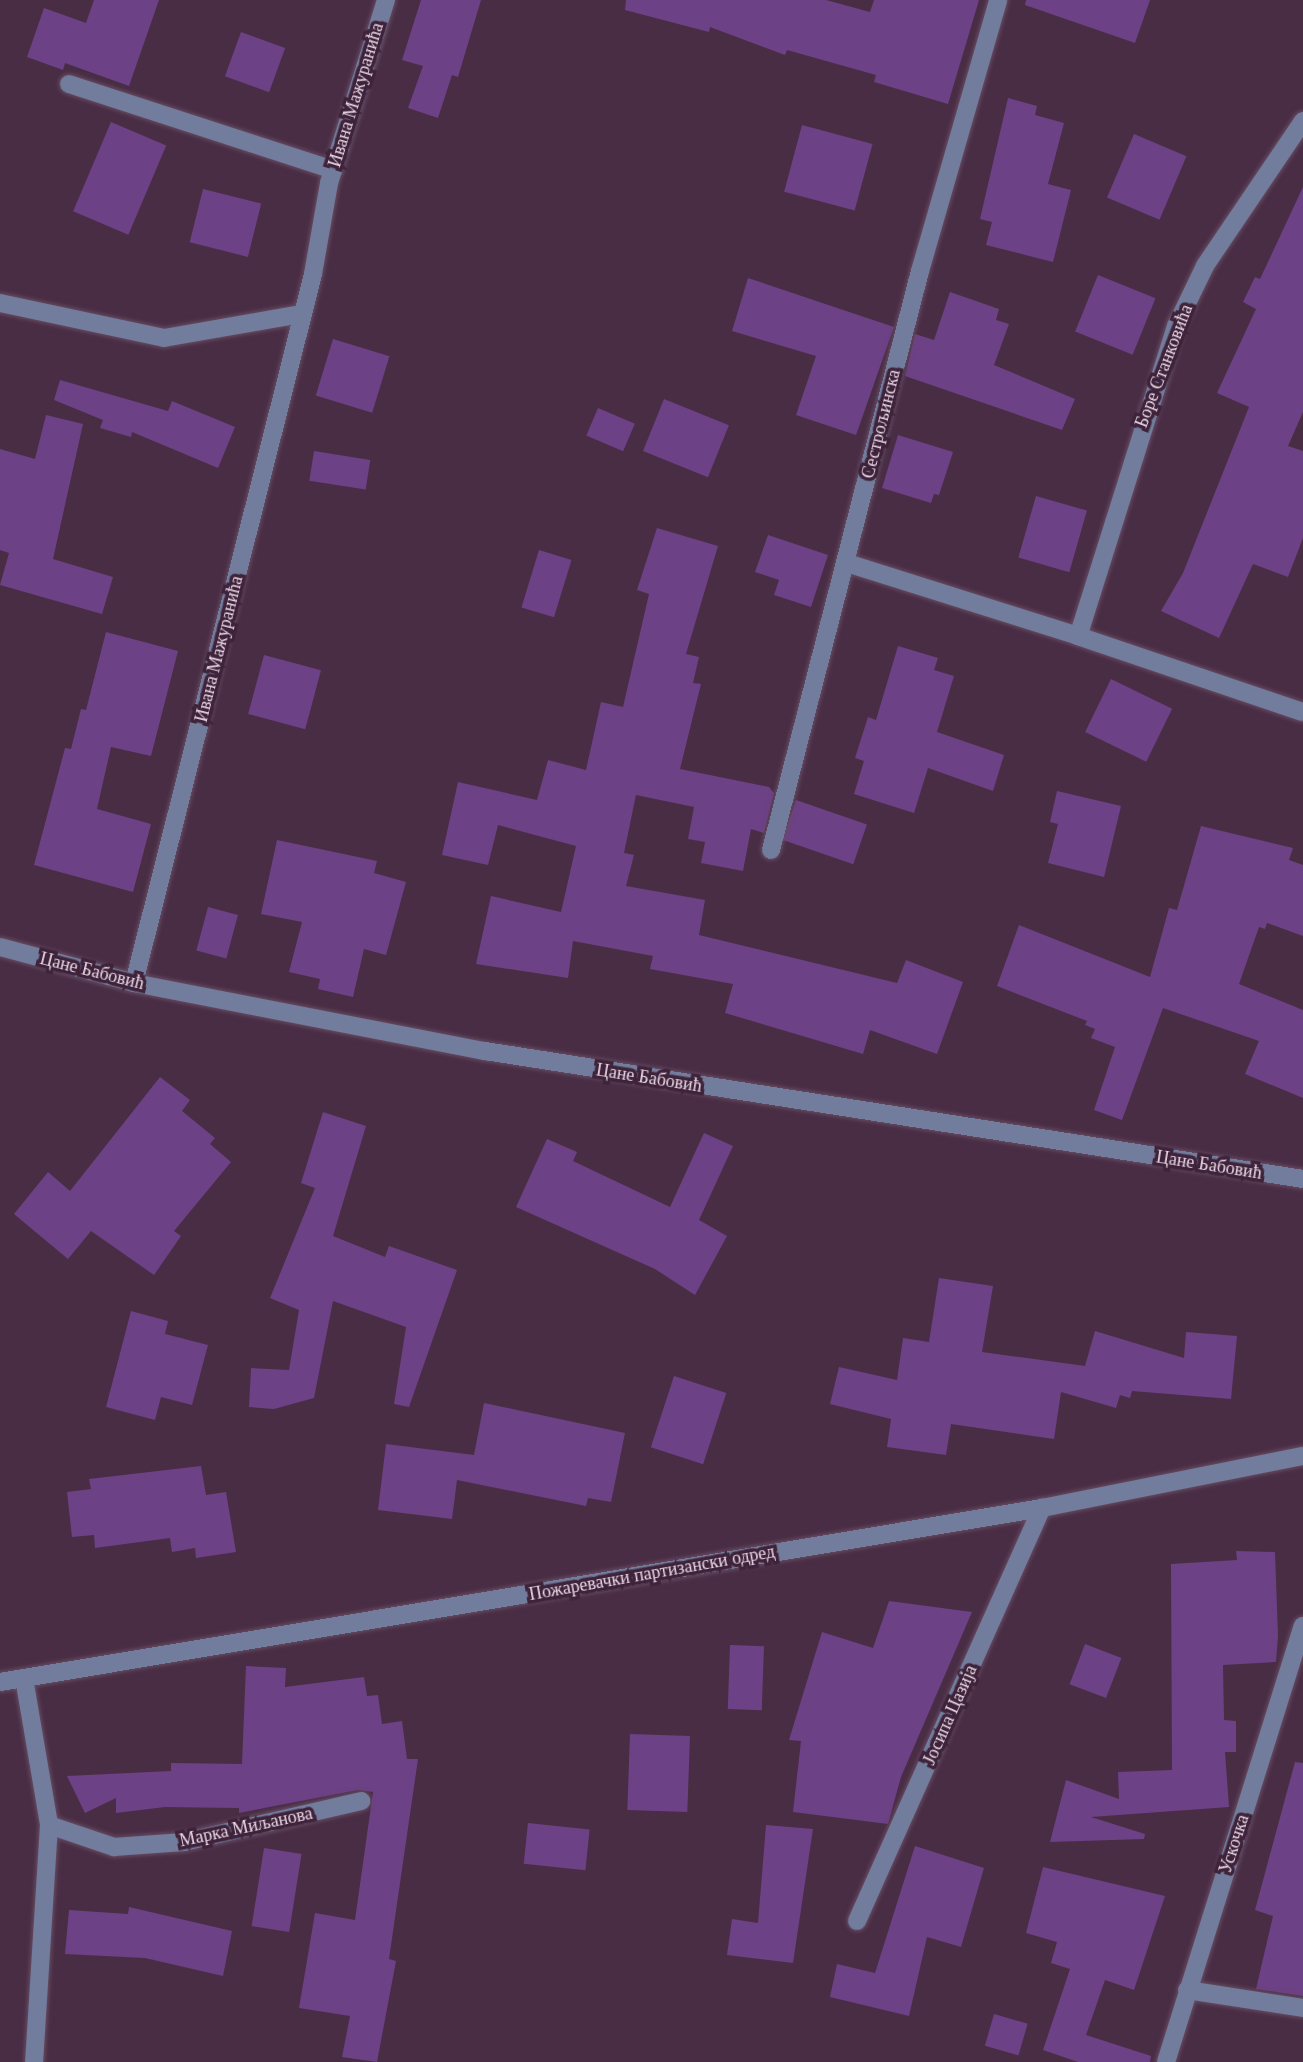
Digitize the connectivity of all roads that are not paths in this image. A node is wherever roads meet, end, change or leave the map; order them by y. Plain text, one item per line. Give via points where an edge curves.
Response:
1 (998, 0) edge
2 (381, 2) edge
3 (69, 85) dead end
4 (1303, 121) edge
5 (332, 170) junction
6 (0, 303) edge
7 (302, 314) junction
8 (847, 563) junction
9 (1078, 636) junction
10 (1303, 712) edge
11 (771, 850) dead end
12 (0, 947) edge
13 (134, 983) junction
14 (1303, 1179) edge
15 (1303, 1456) edge
16 (1042, 1508) junction
17 (1303, 1626) edge
18 (24, 1678) junction
19 (0, 1682) edge
20 (361, 1801) dead end
21 (49, 1825) junction
22 (857, 1921) dead end
23 (1187, 1990) junction
24 (1303, 2008) edge
25 (34, 2062) edge
26 (1166, 2062) edge

1 - 8 street, Сестрољинска via 920,271
2 - 5 street, Ивана Мажуранића
3 - 5 street
4 - 9 street, Боре Станковића via 1205,266 1176,326
5 - 7 street, Ивана Мажуранића
6 - 7 street via 164,338
7 - 13 street, Ивана Мажуранића
8 - 9 street
8 - 11 street, Сестрољинска via 814,670
9 - 10 street
12 - 13 street, Цане Бабовић
13 - 14 street, Цане Бабовић via 499,1053
15 - 16 street, Пожаревачки партизански одред
16 - 18 street, Пожаревачки партизански одред
16 - 22 street, Јосипа Цазија
17 - 23 street, Ускочка
18 - 19 street, Пожаревачки партизански одред
18 - 21 street
20 - 21 street, Марка Миљанова via 184,1842 114,1847
21 - 25 street
23 - 24 street
23 - 26 street, Ускочка

